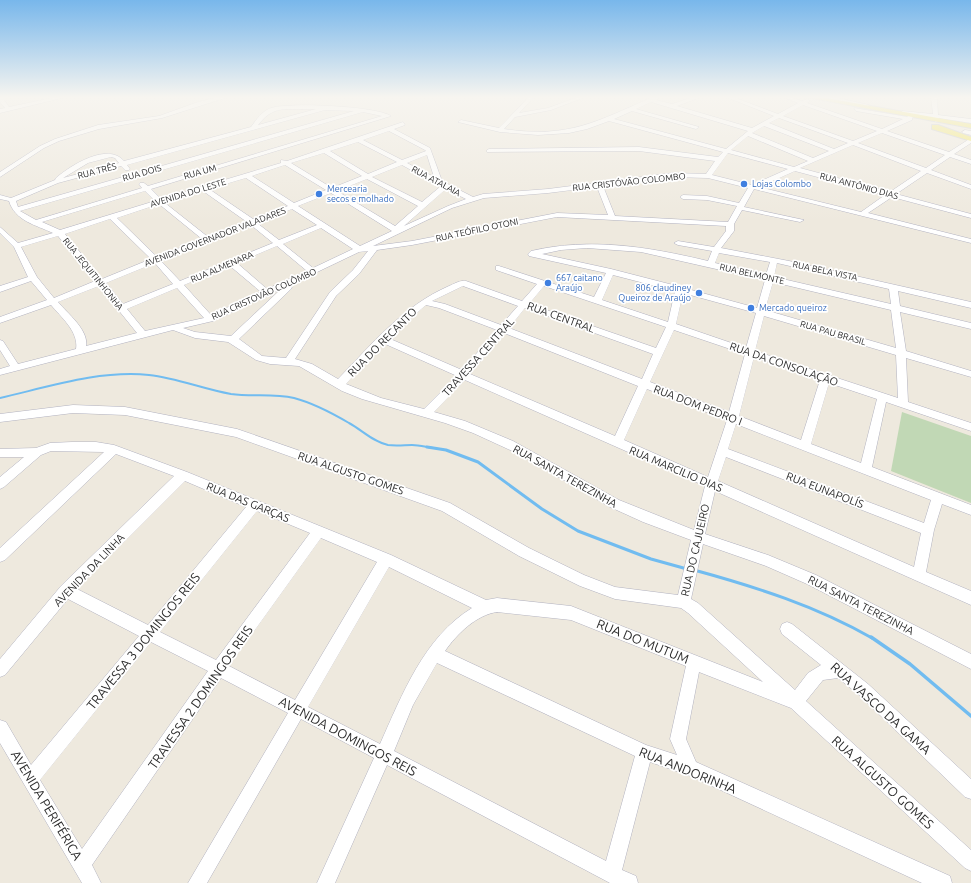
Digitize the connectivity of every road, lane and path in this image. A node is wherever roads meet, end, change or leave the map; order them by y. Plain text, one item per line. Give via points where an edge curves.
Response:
1 (63, 138) edge
2 (209, 138) edge
3 (251, 138) edge
4 (264, 138) edge
5 (315, 138) edge
6 (364, 138) edge
7 (406, 138) edge
8 (686, 138) edge
9 (739, 138) edge
10 (765, 138) edge
11 (800, 138) edge
12 (840, 138) edge
13 (865, 138) edge
14 (902, 138) edge
15 (961, 138) edge
16 (359, 140) junction
17 (254, 141) junction
18 (853, 143) junction
19 (325, 151) junction
20 (429, 151) junction
21 (489, 151) dead end
22 (725, 151) junction
23 (834, 151) junction
24 (269, 152) junction
25 (949, 155) junction
26 (718, 159) junction
27 (812, 160) junction
28 (971, 162) edge
29 (285, 163) junction
30 (402, 163) junction
31 (123, 164) junction
32 (793, 169) junction
33 (926, 170) junction
34 (0, 175) edge
35 (246, 175) junction
36 (133, 176) junction
37 (368, 176) junction
38 (708, 176) junction
39 (56, 182) junction
40 (599, 184) junction
41 (442, 185) junction
42 (752, 187) junction
43 (971, 187) edge
44 (146, 188) junction
45 (203, 188) junction
46 (333, 191) junction
47 (889, 194) junction
48 (0, 197) edge
49 (683, 197) dead end
50 (471, 199) junction
51 (12, 200) junction
52 (160, 202) junction
53 (422, 205) junction
54 (294, 206) junction
55 (741, 207) junction
56 (15, 210) junction
57 (862, 214) junction
58 (971, 216) edge
59 (112, 217) junction
60 (612, 217) junction
61 (800, 220) dead end
62 (36, 222) junction
63 (252, 222) junction
64 (730, 224) junction
65 (322, 225) junction
66 (0, 229) edge
67 (397, 231) junction
68 (60, 233) junction
69 (206, 240) junction
70 (971, 241) edge
71 (278, 243) junction
72 (678, 243) dead end
73 (17, 246) junction
74 (374, 249) junction
75 (360, 250) junction
76 (718, 250) junction
77 (532, 254) joint
78 (155, 259) junction
79 (774, 260) junction
80 (232, 263) junction
81 (710, 265) junction
82 (499, 268) dead end
83 (611, 270) junction
84 (313, 272) junction
85 (33, 278) junction
86 (769, 278) junction
87 (100, 282) junction
88 (292, 282) junction
89 (543, 282) junction
90 (462, 283) joint
91 (179, 285) junction
92 (893, 286) junction
93 (680, 288) junction
94 (0, 289) edge
95 (268, 293) junction
96 (53, 300) junction
97 (597, 301) junction
98 (425, 302) junction
99 (525, 304) junction
100 (971, 305) edge
101 (121, 308) junction
102 (895, 308) junction
103 (760, 312) junction
104 (210, 319) junction
105 (0, 320) edge
106 (671, 326) junction
107 (971, 326) edge
108 (175, 327) junction
109 (503, 330) junction
110 (143, 334) junction
111 (382, 339) junction
112 (233, 340) junction
113 (0, 343) edge
114 (80, 350) junction
115 (659, 353) junction
116 (750, 353) junction
117 (900, 353) junction
118 (290, 360) junction
119 (16, 368) junction
120 (0, 372) edge
121 (971, 374) edge
122 (464, 375) junction
123 (826, 378) junction
124 (340, 384) junction
125 (645, 384) junction
126 (882, 398) junction
127 (904, 404) junction
128 (428, 412) junction
129 (0, 418) edge
130 (733, 418) junction
131 (971, 427) edge
132 (617, 443) junction
133 (805, 446) junction
134 (114, 449) junction
135 (722, 451) junction
136 (37, 452) junction
137 (0, 453) edge
138 (866, 468) junction
139 (182, 475) junction
140 (0, 484) edge
141 (711, 484) junction
142 (938, 497) junction
143 (255, 505) junction
144 (971, 510) edge
145 (928, 530) junction
146 (319, 531) junction
147 (698, 536) junction
148 (0, 556) edge
149 (386, 559) junction
150 (919, 575) junction
151 (66, 591) junction
152 (971, 598) edge
153 (683, 602) junction
154 (485, 607) junction
155 (787, 629) dead end
156 (149, 634) junction
157 (434, 654) junction
158 (694, 662) junction
159 (971, 662) edge
160 (218, 669) junction
161 (0, 670) edge
162 (840, 671) junction
163 (795, 702) junction
164 (299, 710) junction
165 (0, 728) edge
166 (644, 752) junction
167 (384, 754) junction
168 (690, 768) junction
169 (31, 778) junction
170 (971, 791) edge
171 (971, 862) edge
172 (82, 864) junction
173 (612, 874) junction
174 (92, 883) edge
175 (197, 883) edge
176 (326, 883) edge
177 (629, 883) edge
178 (943, 883) edge

1 - 34 street via 42,147
2 - 31 street, RUA TRÊS
3 - 17 street
4 - 17 street, RUA DOIS
5 - 24 street, RUA UM
6 - 16 street, AVENIDA DO LESTE
7 - 20 street
8 - 22 street, RUA ANTÔNIO DIAS
9 - 22 street
10 - 27 street
11 - 23 street
12 - 18 street
13 - 18 street
14 - 25 street
15 - 25 street
16 - 19 street, AVENIDA DO LESTE
16 - 30 street, RUA ATALAIA
17 - 24 street
17 - 36 street, RUA DOIS
18 - 23 street
18 - 33 street
19 - 29 street, AVENIDA DO LESTE
19 - 37 street
20 - 30 street, AVENIDA GOVERNADOR VALADARES
20 - 41 street
21 - 26 street via 631,149
22 - 26 street
22 - 32 street, RUA ANTÔNIO DIAS
23 - 27 street
24 - 29 street
24 - 44 street, RUA UM
25 - 28 street
25 - 33 street
26 - 38 street
27 - 32 street
29 - 35 street, AVENIDA DO LESTE
29 - 46 street
30 - 37 street, AVENIDA GOVERNADOR VALADARES
30 - 41 street, RUA ATALAIA
31 - 36 street
31 - 39 street, RUA TRÊS
31 - 39 street via 115,156 101,158 73,167
32 - 42 street
32 - 47 street, RUA ANTÔNIO DIAS
33 - 43 street
33 - 47 street
35 - 45 street, AVENIDA DO LESTE
35 - 54 street
36 - 44 street
36 - 56 street, RUA DOIS
37 - 46 street, AVENIDA GOVERNADOR VALADARES
37 - 53 street
38 - 40 street, RUA CRISTÓVÃO COLOMBO via 673,175
38 - 42 street, RUA CRISTÓVÃO COLOMBO
39 - 51 street, RUA TRÊS
40 - 50 street, RUA CRISTÓVÃO COLOMBO
40 - 60 street
41 - 50 street, RUA ATALAIA
41 - 53 street
42 - 55 street
42 - 57 street, RUA CRISTÓVÃO COLOMBO
44 - 52 street
44 - 62 street, RUA UM
45 - 52 street, AVENIDA DO LESTE
45 - 63 street
46 - 54 street, AVENIDA GOVERNADOR VALADARES
46 - 67 street
47 - 57 street
47 - 58 street, RUA ANTÔNIO DIAS
48 - 51 street
49 - 55 street via 707,198
50 - 67 street, RUA CRISTOVÃO COLÔMBO
51 - 56 street
52 - 59 street, AVENIDA DO LESTE
52 - 69 street
53 - 67 street
54 - 63 street, AVENIDA GOVERNADOR VALADARES
54 - 65 street
55 - 61 street
55 - 64 street
56 - 62 street, RUA JEQUITINHONHA
57 - 70 street, RUA CRISTÓVÃO COLOMBO
59 - 68 street, AVENIDA DO LESTE
59 - 78 street
60 - 64 street, RUA TEÓFILO OTONI
60 - 74 street, RUA TEÓFILO OTONI via 549,216
62 - 68 street, RUA JEQUITINHONHA
63 - 69 street, AVENIDA GOVERNADOR VALADARES
63 - 71 street
64 - 76 street via 730,231 719,244
65 - 71 street, RUA ALMENARA
65 - 75 street
66 - 73 street
67 - 75 street, RUA CRISTOVÃO COLÔMBO
68 - 73 street, AVENIDA DO LESTE
68 - 87 street, RUA JEQUITINHONHA
69 - 78 street, AVENIDA GOVERNADOR VALADARES
71 - 80 street, RUA ALMENARA
71 - 84 street
72 - 76 street, RUA BELA VISTA
73 - 85 street
74 - 75 street, RUA TEÓFILO OTONI
74 - 118 street via 356,272 333,294
75 - 84 street, RUA CRISTOVÃO COLÔMBO
76 - 79 street, RUA BELA VISTA
76 - 81 street
77 - 81 street, RUA BELMONTE via 575,245 606,246 650,252
77 - 83 street, RUA PAU BRASIL
78 - 87 street, AVENIDA GOVERNADOR VALADARES
78 - 91 street
79 - 86 street, RUA DO CAJUEIRO
79 - 92 street, RUA BELA VISTA
80 - 91 street, RUA ALMENARA
80 - 95 street
81 - 86 street, RUA BELMONTE
82 - 89 street
83 - 93 street, RUA PAU BRASIL
83 - 97 street
84 - 88 street, RUA CRISTOVÃO COLÔMBO
85 - 94 street
85 - 96 street
86 - 102 street, RUA BELMONTE
86 - 103 street, RUA DO CAJUEIRO
87 - 96 street, AVENIDA GOVERNADOR VALADARES
87 - 101 street, RUA JEQUITINHONHA
88 - 95 street, RUA CRISTOVÃO COLÔMBO
88 - 112 street
89 - 97 street
89 - 99 street, TRAVESSA CENTRAL
90 - 98 street, RUA DO RECANTO
90 - 99 street, RUA CENTRAL
91 - 101 street, RUA ALMENARA
91 - 104 street
92 - 100 street, RUA BELA VISTA
92 - 102 street
93 - 103 street, RUA PAU BRASIL
93 - 106 street
95 - 104 street, RUA CRISTOVÃO COLÔMBO
96 - 105 street, AVENIDA GOVERNADOR VALADARES
96 - 114 street via 79,333 82,341
97 - 106 street, RUA DA CONSOLAÇÃO
98 - 109 street, RUA DOM PEDRO I
98 - 111 street, RUA DO RECANTO
99 - 109 street, TRAVESSA CENTRAL
99 - 115 street, RUA CENTRAL
101 - 110 street, RUA JEQUITINHONHA
102 - 107 street, RUA BELMONTE
102 - 117 street
103 - 116 street, RUA DO CAJUEIRO
103 - 117 street, RUA PAU BRASIL
104 - 108 street, RUA CRISTOVÃO COLÔMBO
106 - 115 street
106 - 116 street, RUA DA CONSOLAÇÃO
108 - 110 street, RUA CRISTOVÃO COLÔMBO
108 - 112 street, RUA SANTA TEREZINHA via 189,333
109 - 122 street, TRAVESSA CENTRAL
109 - 125 street, RUA DOM PEDRO I
110 - 114 street, RUA CRISTOVÃO COLÔMBO
111 - 122 street, RUA MARCILIO DIAS
111 - 124 street, RUA DO RECANTO
112 - 118 street, RUA SANTA TEREZINHA via 260,359
113 - 119 street
114 - 119 street, RUA CRISTOVÃO COLÔMBO
115 - 125 street
116 - 123 street, RUA DA CONSOLAÇÃO
116 - 130 street, RUA DO CAJUEIRO
117 - 121 street, RUA PAU BRASIL
117 - 127 street
118 - 124 street, RUA SANTA TEREZINHA
119 - 120 street, RUA CRISTOVÃO COLÔMBO
122 - 128 street, TRAVESSA CENTRAL
122 - 132 street, RUA MARCILIO DIAS
123 - 126 street, RUA DA CONSOLAÇÃO
123 - 133 street
124 - 128 street, RUA SANTA TEREZINHA via 375,400
125 - 130 street, RUA DOM PEDRO I
125 - 132 street
126 - 127 street, RUA DA CONSOLAÇÃO
126 - 138 street
127 - 131 street, RUA DA CONSOLAÇÃO
128 - 147 street, RUA SANTA TEREZINHA via 508,444 626,510 669,529
129 - 153 street, RUA ALGUSTO GOMES via 73,409 125,411 236,433 446,507 524,552 580,580 615,593
130 - 133 street, RUA DOM PEDRO I
130 - 135 street, RUA DO CAJUEIRO
132 - 141 street, RUA MARCILIO DIAS
133 - 138 street, RUA DOM PEDRO I
134 - 136 street, RUA DAS GARÇAS via 72,446 50,447
134 - 139 street, RUA DAS GARÇAS
134 - 148 street
135 - 141 street, RUA DO CAJUEIRO
135 - 145 street, RUA EUNAPOLÍS
136 - 137 street, RUA DAS GARÇAS
136 - 140 street
138 - 142 street, RUA DOM PEDRO I
139 - 143 street, RUA DAS GARÇAS
139 - 151 street, AVENIDA DA LINHA
141 - 147 street, RUA DO CAJUEIRO
141 - 150 street, RUA MARCILIO DIAS
142 - 144 street, RUA DOM PEDRO I
142 - 145 street
143 - 146 street, RUA DAS GARÇAS
143 - 156 street, TRAVESSA 3 DOMINGOS REIS
145 - 150 street
146 - 149 street, RUA DAS GARÇAS
146 - 160 street, TRAVESSA 2 DOMINGOS REIS
147 - 153 street, RUA DO CAJUEIRO
147 - 159 street, RUA SANTA TEREZINHA via 821,583
149 - 154 street, RUA DAS GARÇAS
149 - 164 street
150 - 152 street, RUA MARCILIO DIAS
151 - 156 street, AVENIDA DOMINGOS REIS
151 - 161 street, AVENIDA DA LINHA
153 - 163 street, RUA DO CAJUEIRO via 750,658
154 - 157 street via 466,619
154 - 158 street, RUA DO MUTUM via 497,605 571,613
155 - 162 street, RUA VASCO DA GAMA
156 - 160 street, AVENIDA DOMINGOS REIS
156 - 169 street, TRAVESSA 3 DOMINGOS REIS
157 - 166 street, RUA ANDORINHA
157 - 167 street via 408,700
158 - 163 street, RUA DO MUTUM
158 - 168 street via 678,738
160 - 164 street, AVENIDA DOMINGOS REIS
160 - 172 street, TRAVESSA 2 DOMINGOS REIS
162 - 163 street via 821,671 814,676
162 - 170 street, RUA VASCO DA GAMA via 898,720
163 - 171 street, RUA ALGUSTO GOMES
164 - 167 street, AVENIDA DOMINGOS REIS
164 - 175 street
165 - 169 street, AVENIDA PERIFÉRICA
166 - 168 street, RUA ANDORINHA
166 - 173 street
167 - 173 street, AVENIDA DOMINGOS REIS
167 - 176 street
168 - 178 street, RUA ANDORINHA
169 - 172 street, AVENIDA PERIFÉRICA
172 - 174 street, AVENIDA PERIFÉRICA
173 - 177 street, AVENIDA DOMINGOS REIS

